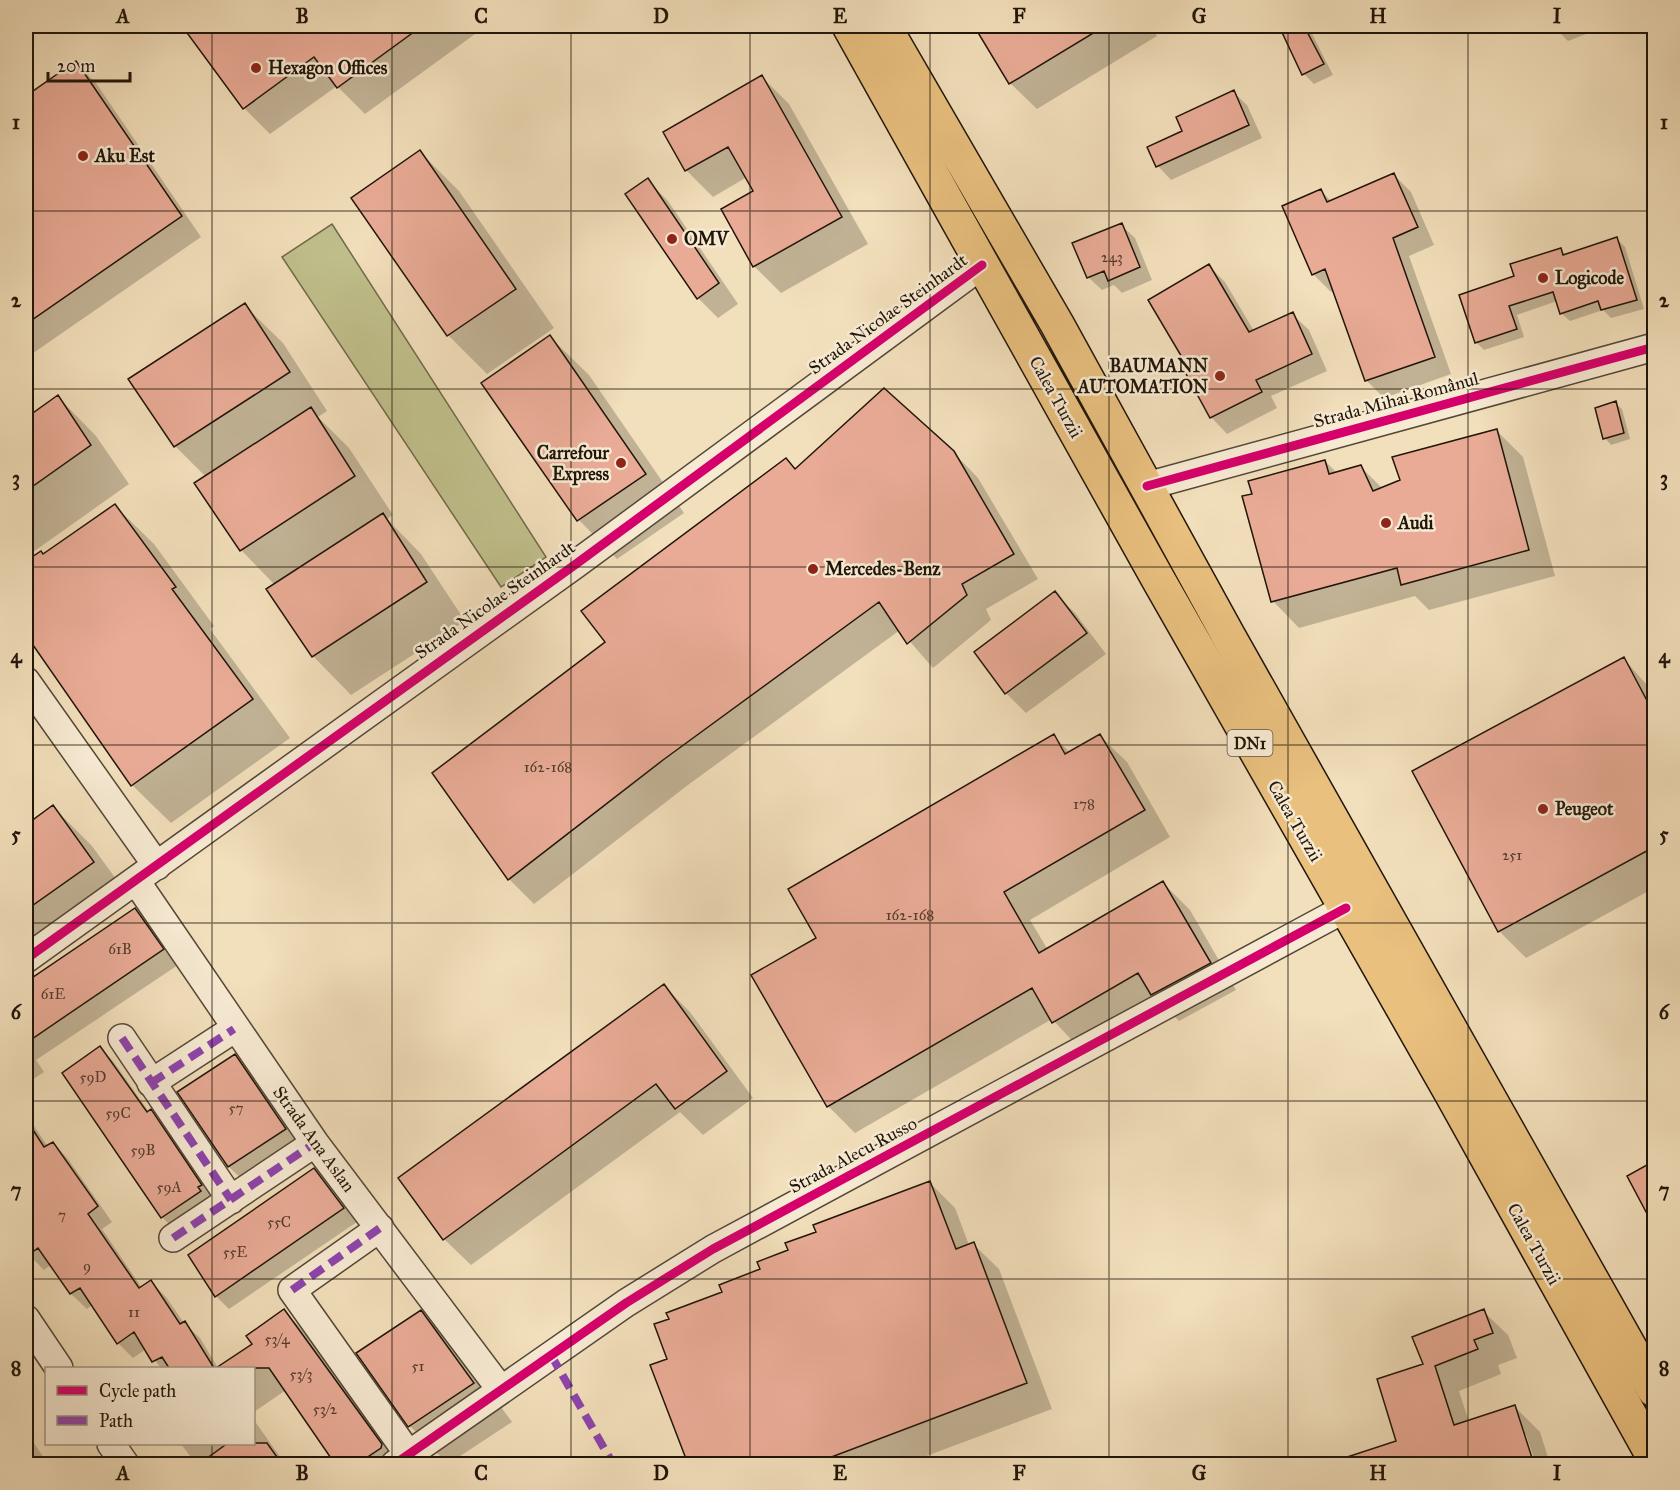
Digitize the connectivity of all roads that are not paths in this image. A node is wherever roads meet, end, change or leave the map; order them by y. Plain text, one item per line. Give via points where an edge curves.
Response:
1 (849, 26) edge
2 (884, 26) edge
3 (982, 265) junction
4 (1654, 347) edge
5 (1147, 486) junction
6 (26, 681) edge
7 (146, 873) junction
8 (1346, 908) junction
9 (26, 959) edge
10 (234, 1029) junction
11 (122, 1038) dead end
12 (151, 1083) junction
13 (315, 1143) junction
14 (231, 1200) junction
15 (380, 1228) junction
16 (173, 1238) dead end
17 (26, 1319) edge
18 (58, 1367) edge
19 (501, 1390) junction
20 (1654, 1390) edge
21 (112, 1445) edge
22 (1654, 1458) edge
23 (402, 1460) edge
24 (125, 1464) edge

1 - 3 main road, Calea Turzii / DN1
2 - 5 main road, Calea Turzii / DN1
3 - 7 street, Strada Nicolae Steinhardt via 576,564
3 - 8 main road, Calea Turzii / DN1
4 - 5 street, Strada Mihai Românul
5 - 20 main road, Calea Turzii / DN1
6 - 7 street, Strada Ana Aslan
7 - 9 street, Strada Nicolae Steinhardt
7 - 10 street, Strada Ana Aslan
8 - 19 street, Strada Alecu Russo via 713,1250 627,1303
8 - 22 main road, Calea Turzii / DN1
10 - 12 street
10 - 13 street, Strada Ana Aslan
11 - 12 street
12 - 14 street
13 - 14 street
13 - 15 street, Strada Ana Aslan
14 - 16 street
15 - 19 street, Strada Ana Aslan
15 - 23 street via 292,1290
17 - 18 street
19 - 23 street, Strada Alecu Russo
21 - 24 street

